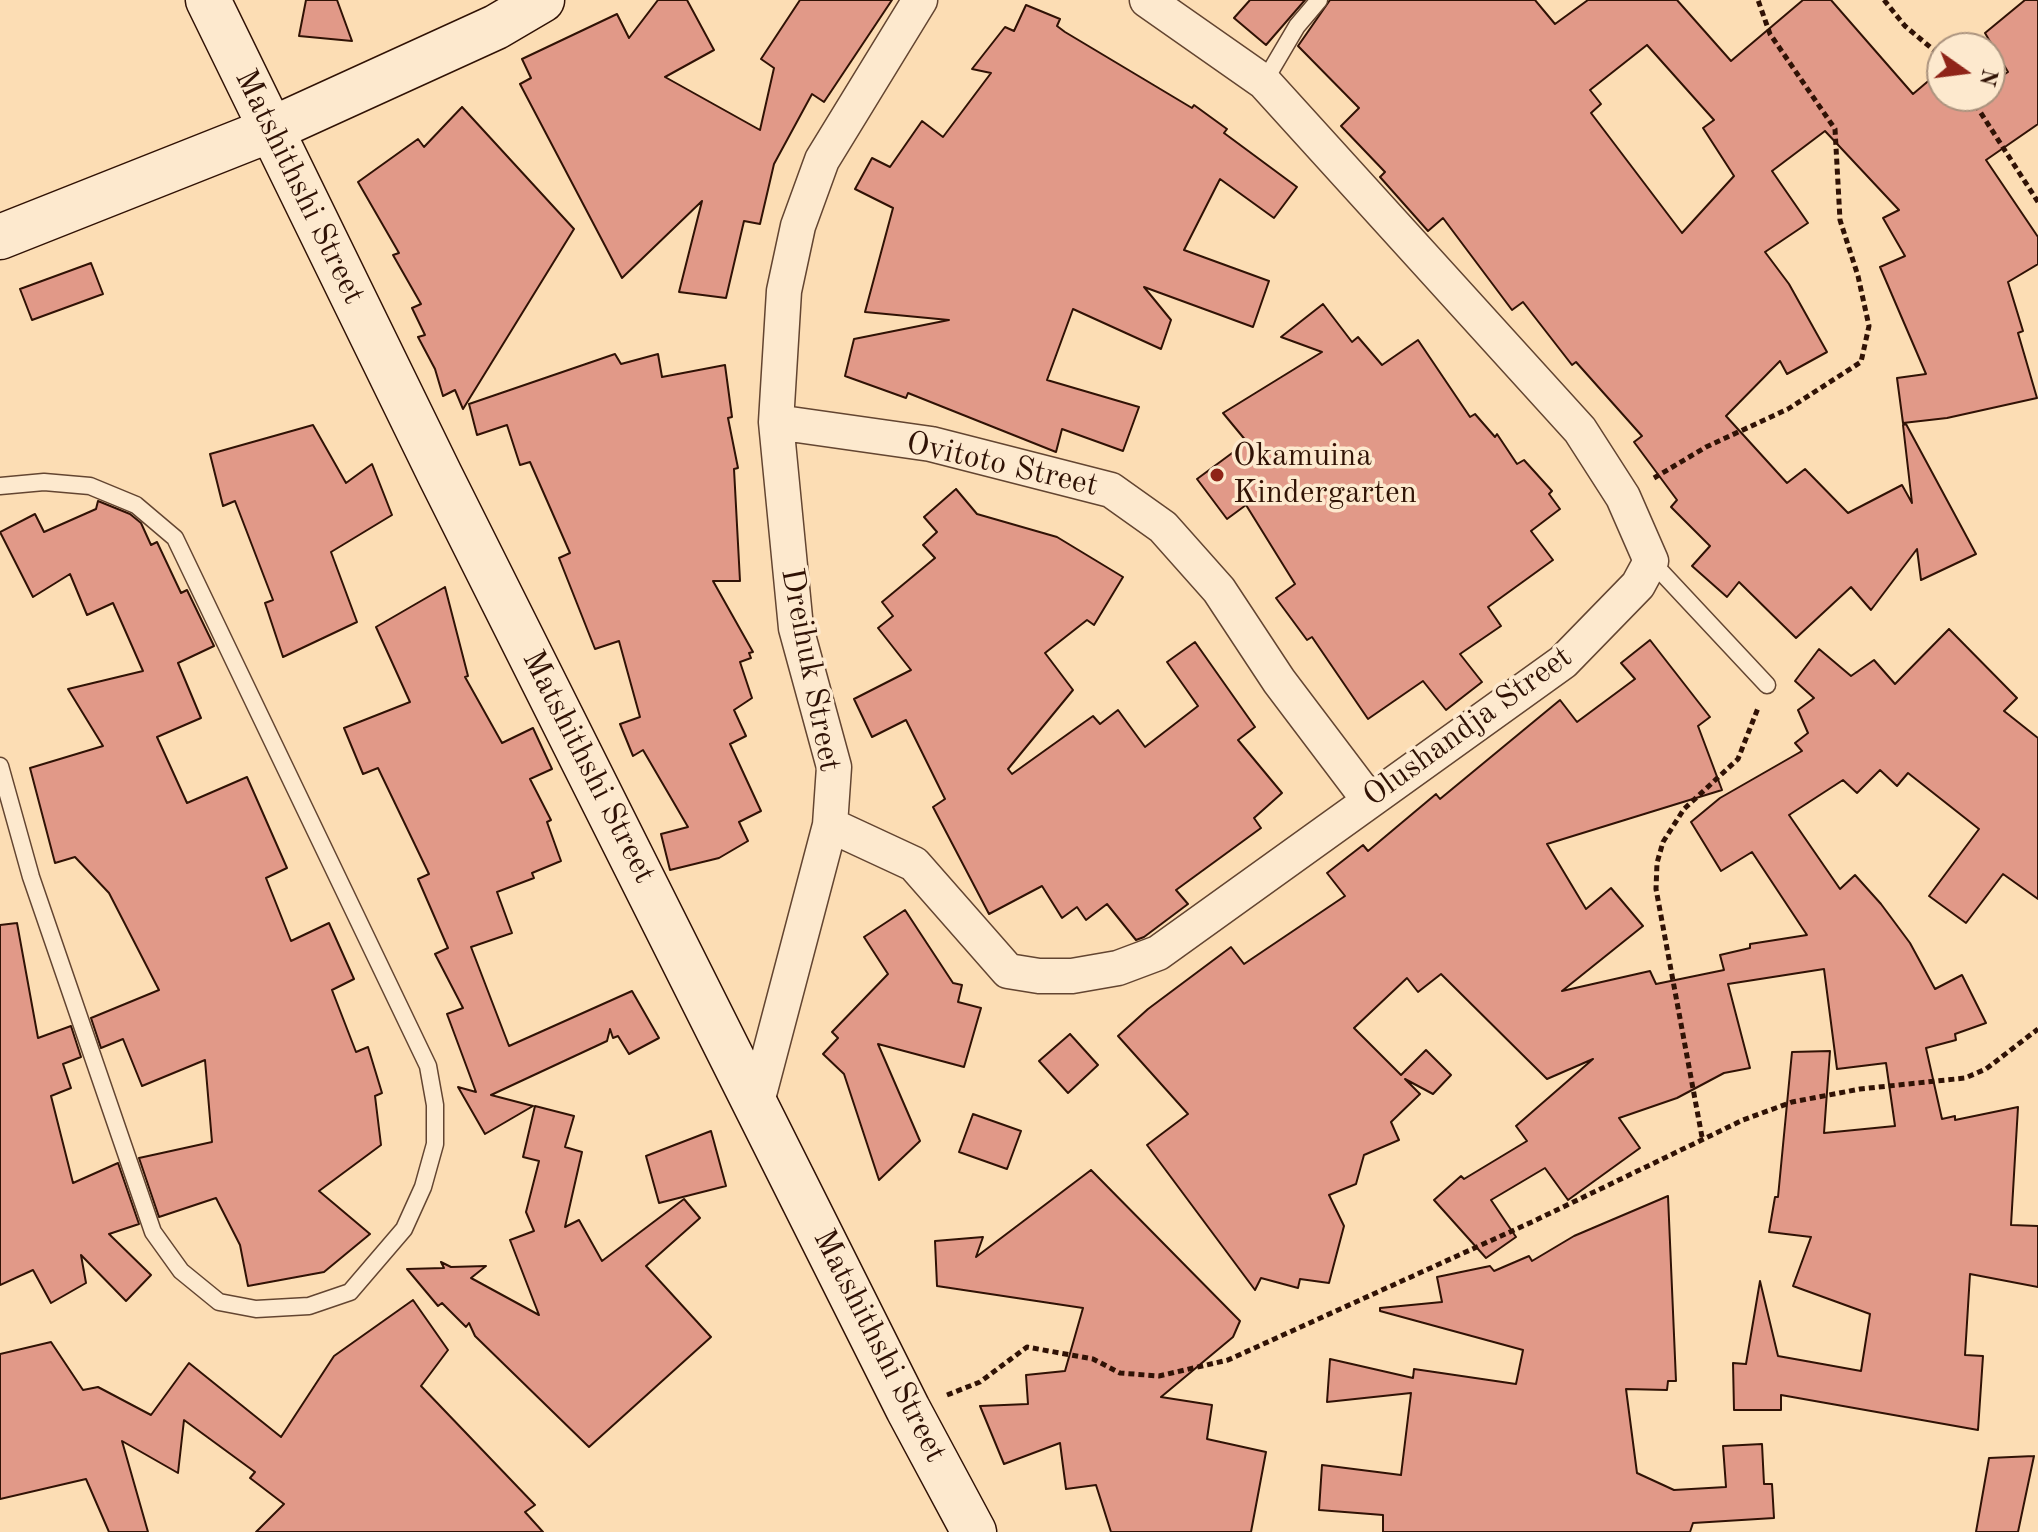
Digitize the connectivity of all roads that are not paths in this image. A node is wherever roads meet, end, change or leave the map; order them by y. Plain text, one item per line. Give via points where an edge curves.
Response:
1 (208, 0) edge
2 (542, 0) edge
3 (920, 0) edge
4 (1147, 0) edge
5 (1319, 0) edge
6 (1264, 82) junction
7 (270, 130) junction
8 (0, 237) edge
9 (776, 422) junction
10 (0, 486) edge
11 (1651, 561) junction
12 (1767, 685) road end
13 (0, 766) edge
14 (1369, 800) junction
15 (830, 825) junction
16 (757, 1102) junction
17 (974, 1532) edge

1 - 7 main road, Matshithshi Street
2 - 7 main road via 496,27
3 - 9 street, Dreihuk Street via 822,160 798,226 784,291
4 - 6 street
5 - 6 lane
6 - 11 street via 1580,430 1623,497
7 - 8 main road
7 - 16 main road, Matshithshi Street
9 - 14 street, Ovitoto Street via 931,444 1111,490 1163,527 1219,590 1279,681
9 - 15 street, Dreihuk Street via 796,628 834,767
10 - 13 lane via 90,486 136,505 175,538 428,1066 435,1144 423,1187 404,1229 350,1292 309,1306 256,1309 219,1302 181,1271 153,1232 31,877
11 - 12 lane
11 - 14 street, Olushandja Street via 1638,585 1563,662
14 - 15 street, Olushandja Street via 1158,953 1118,968 1072,976 1008,971 914,864
15 - 16 street, Dreihuk Street
16 - 17 main road, Matshithshi Street

